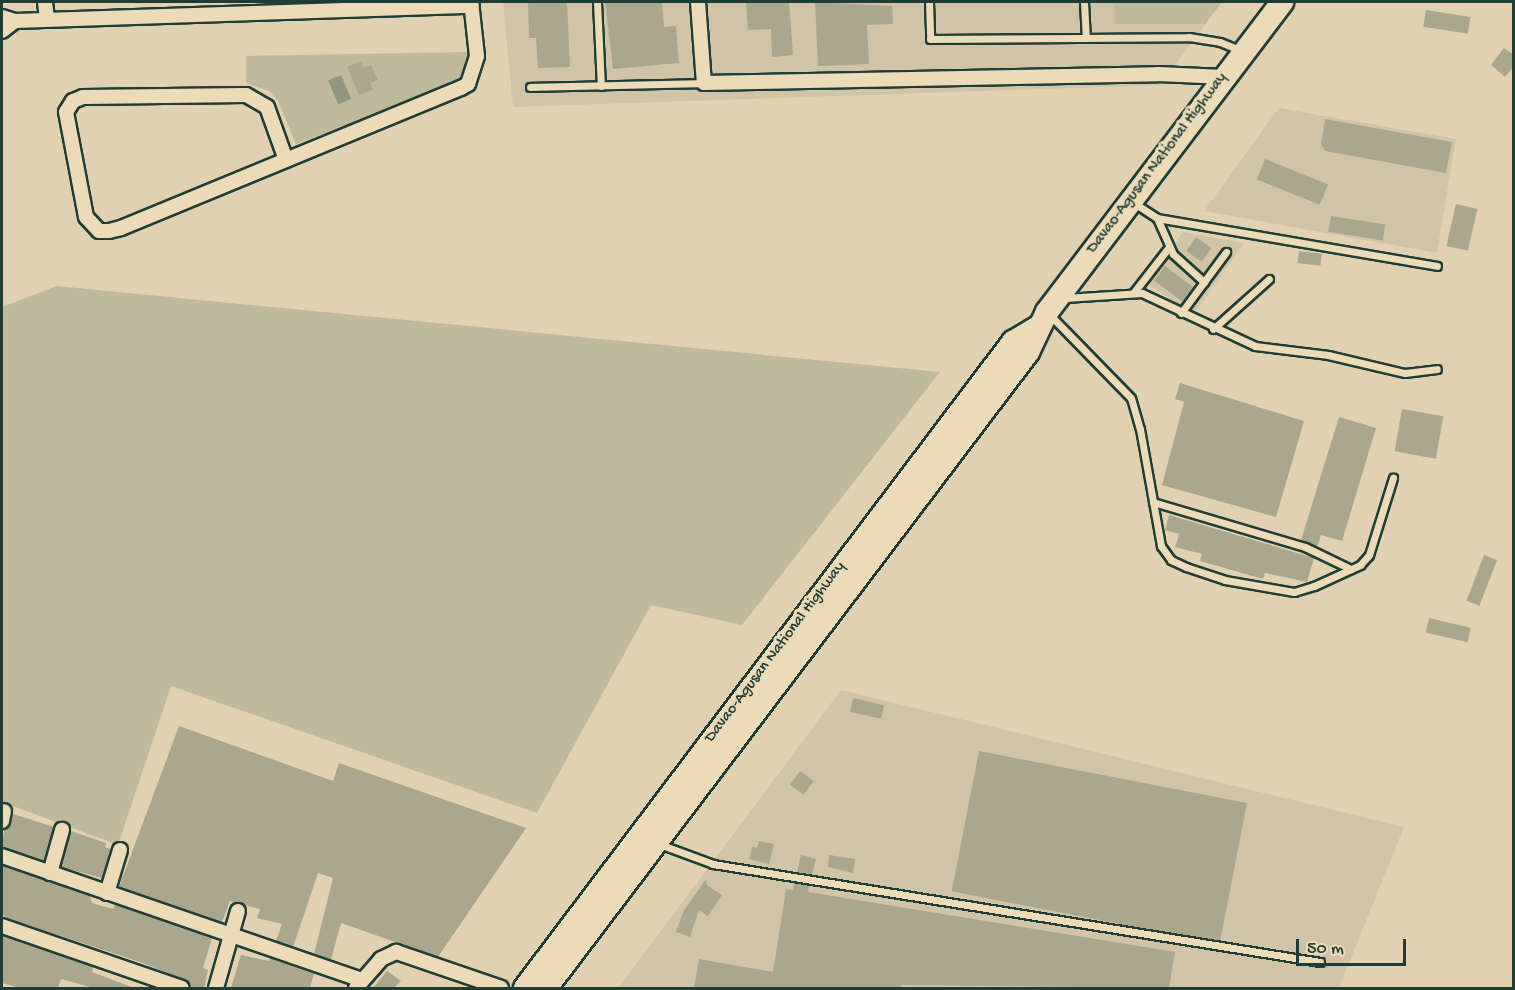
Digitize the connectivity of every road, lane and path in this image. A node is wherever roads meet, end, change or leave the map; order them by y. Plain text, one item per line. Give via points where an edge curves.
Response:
1 (45, 2) edge
2 (597, 2) edge
3 (698, 2) edge
4 (929, 2) edge
5 (1084, 2) edge
6 (1282, 2) edge
7 (471, 4) edge
8 (2, 16) edge
9 (47, 18) junction
10 (15, 21) junction
11 (2, 31) edge
12 (1086, 38) junction
13 (1244, 52) junction
14 (1224, 77) junction
15 (704, 83) junction
16 (601, 86) junction
17 (530, 87) dead end
18 (286, 160) junction
19 (1130, 200) junction
20 (1157, 218) junction
21 (1169, 247) junction
22 (1226, 252) dead end
23 (1437, 266) dead end
24 (1269, 279) dead end
25 (1204, 282) junction
26 (1134, 292) junction
27 (1046, 313) junction
28 (1181, 313) junction
29 (1213, 329) junction
30 (1437, 369) dead end
31 (1393, 478) dead end
32 (1153, 502) junction
33 (1351, 569) junction
34 (62, 831) dead end
35 (649, 837) junction
36 (120, 850) dead end
37 (2, 856) edge
38 (50, 873) junction
39 (107, 893) junction
40 (238, 911) dead end
41 (2, 926) edge
42 (232, 936) junction
43 (1320, 962) dead end
44 (359, 984) edge
45 (182, 988) edge
46 (216, 988) edge
47 (501, 988) edge
48 (525, 988) edge
49 (546, 988) edge

1 - 9 street
2 - 16 lane
3 - 15 street
4 - 12 lane via 930,39
5 - 12 lane
6 - 13 highway, Davao-Agusan National Highway
7 - 9 street
7 - 18 street via 477,56 468,84
8 - 10 street
9 - 10 street
10 - 11 street
12 - 13 lane via 1206,39
13 - 14 highway, Davao-Agusan National Highway
14 - 15 street via 1158,74
14 - 19 highway, Davao-Agusan National Highway
15 - 16 lane
16 - 17 lane
18 - 18 street via 121,228 99,231 86,217 66,112 73,101 82,98 246,94 267,107
19 - 20 lane
19 - 27 highway, Davao-Agusan National Highway
20 - 21 lane
20 - 23 lane
21 - 25 lane via 1184,267
21 - 26 lane
22 - 25 lane
24 - 29 lane
25 - 28 lane
26 - 27 lane
26 - 28 lane via 1149,295
27 - 32 lane via 1131,398
27 - 35 highway, Davao-Agusan National Highway via 1028,352 770,674
28 - 29 lane
29 - 30 lane via 1256,346 1328,355 1405,373
31 - 33 lane via 1369,555
32 - 33 lane via 1305,547
32 - 33 lane via 1161,546 1171,560 1186,567 1225,580 1294,592
34 - 38 street
35 - 43 lane via 680,855 713,864
35 - 48 highway, Davao-Agusan National Highway
35 - 49 highway, Davao-Agusan National Highway
36 - 39 street
37 - 38 street
38 - 39 street
39 - 42 street
40 - 42 street
41 - 45 street
42 - 44 street
42 - 46 street
44 - 47 street via 381,959 396,952

